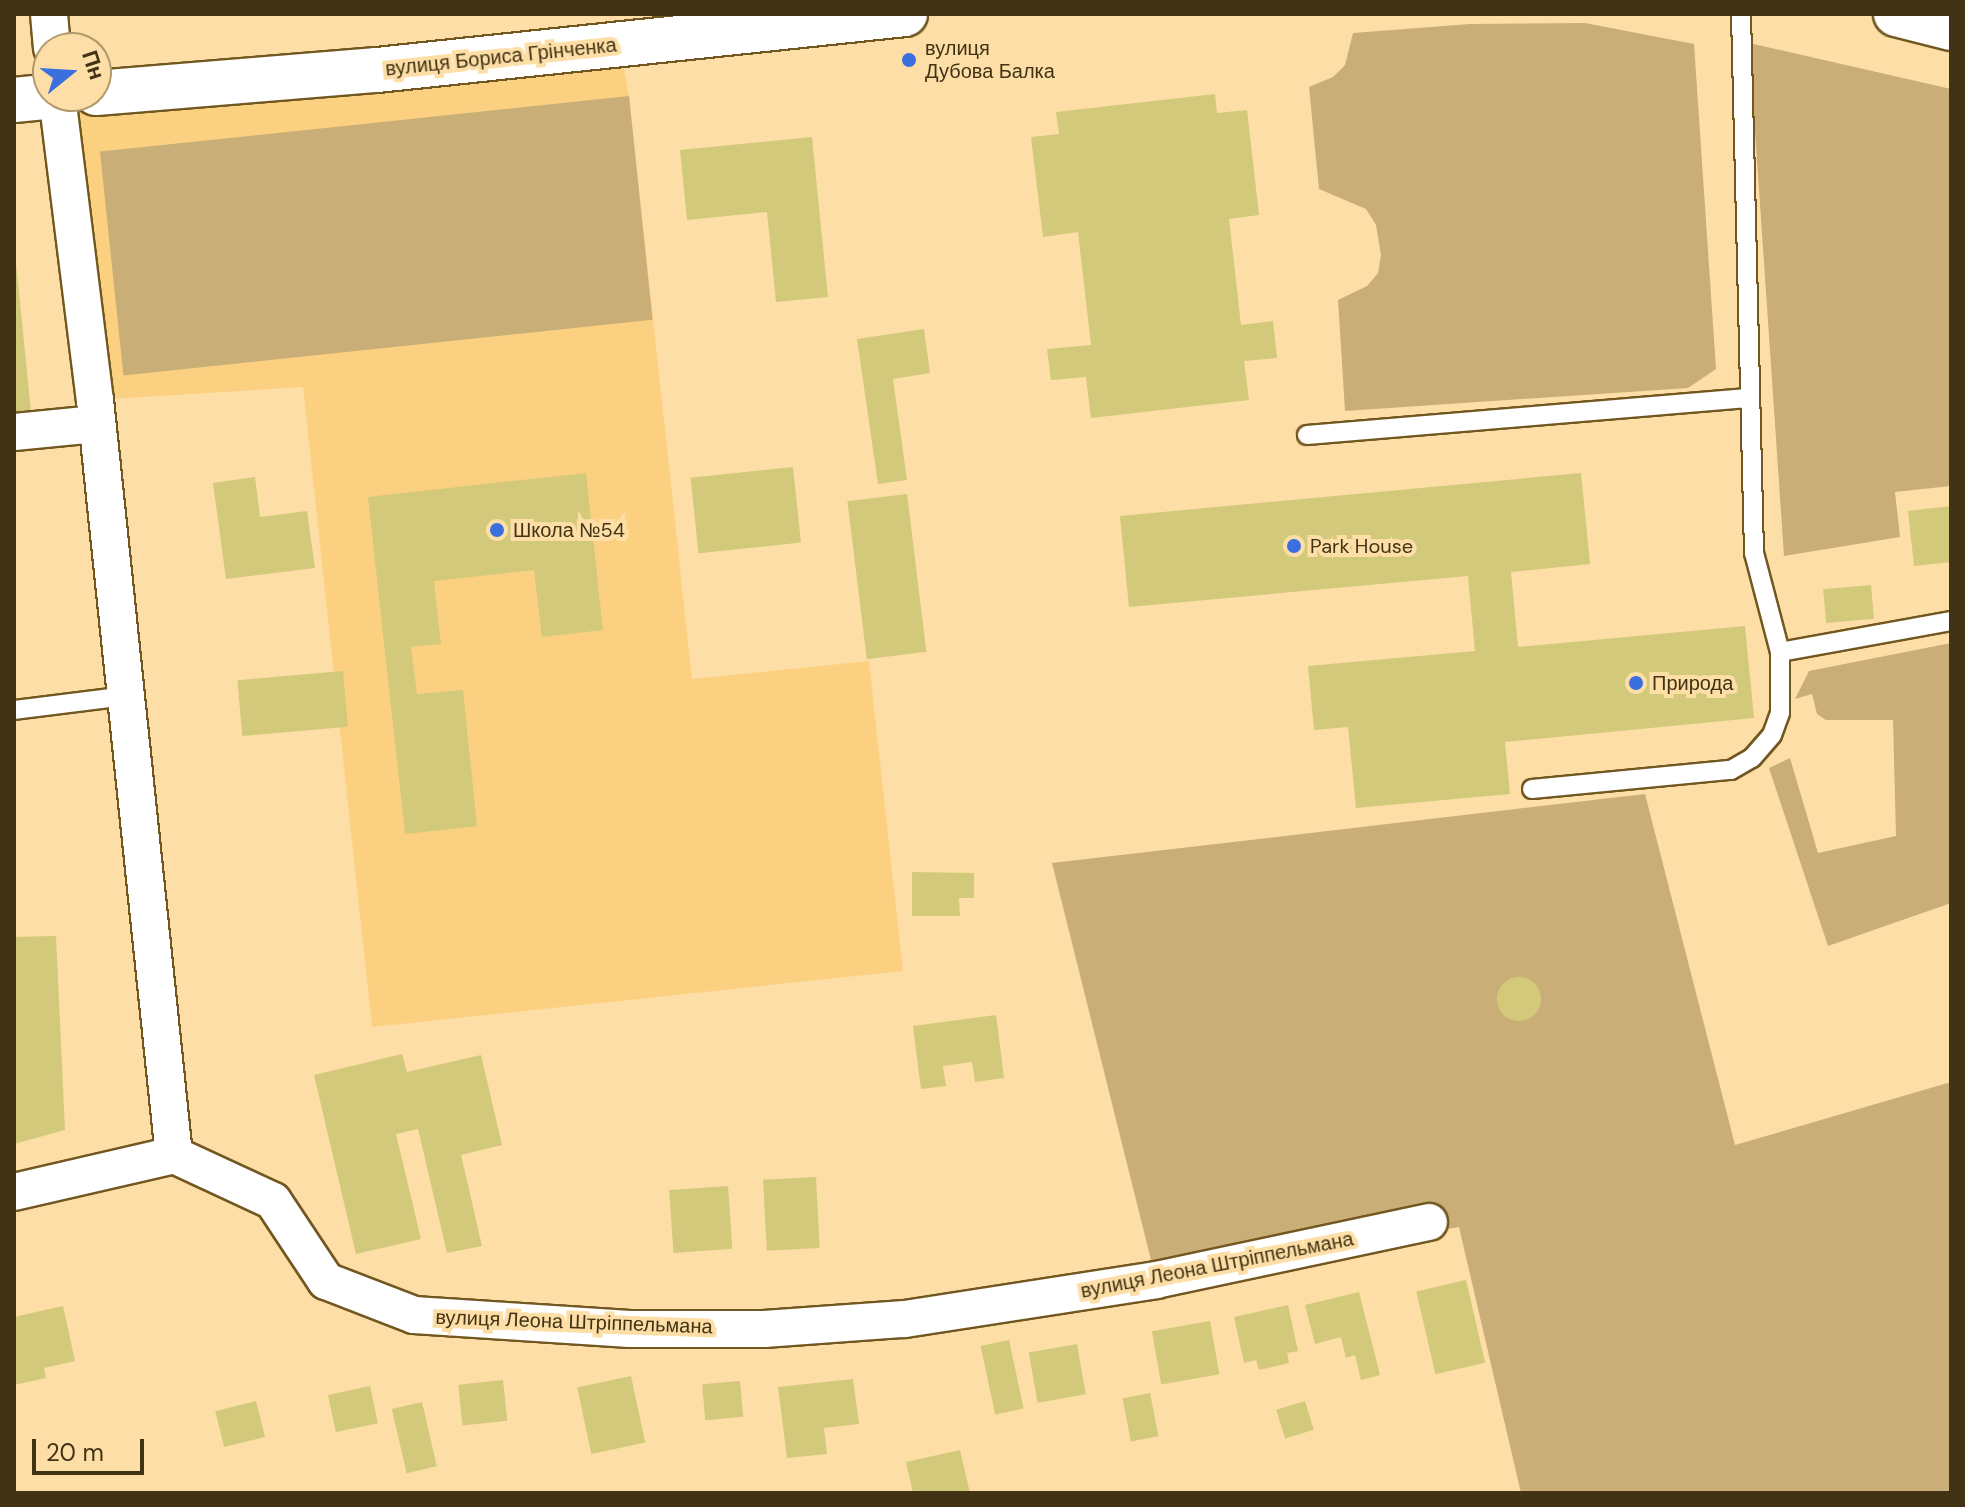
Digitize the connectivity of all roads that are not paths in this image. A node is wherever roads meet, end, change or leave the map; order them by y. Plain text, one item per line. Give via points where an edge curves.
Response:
1 (905, 14) edge
2 (1741, 14) edge
3 (1896, 14) edge
4 (1951, 28) edge
5 (112, 92) edge
6 (58, 112) edge
7 (1747, 398) junction
8 (96, 424) junction
9 (14, 432) edge
10 (1307, 435) dead end
11 (1951, 621) edge
12 (1780, 652) junction
13 (126, 696) junction
14 (14, 710) edge
15 (1532, 789) dead end
16 (174, 1155) junction
17 (14, 1192) edge
18 (1429, 1222) dead end

1 - 5 street, вулиця Бориса Грінченка via 377,70
2 - 7 lane
3 - 4 street
6 - 8 street
7 - 10 lane
7 - 12 lane via 1754,553
8 - 9 street
8 - 13 street
11 - 12 lane
12 - 15 lane via 1780,713 1772,735 1752,758 1731,770
13 - 14 lane
13 - 16 street
16 - 17 street
16 - 18 street, вулиця Леона Штріппельмана via 273,1201 326,1281 414,1315 630,1329 764,1329 905,1319 1156,1280

